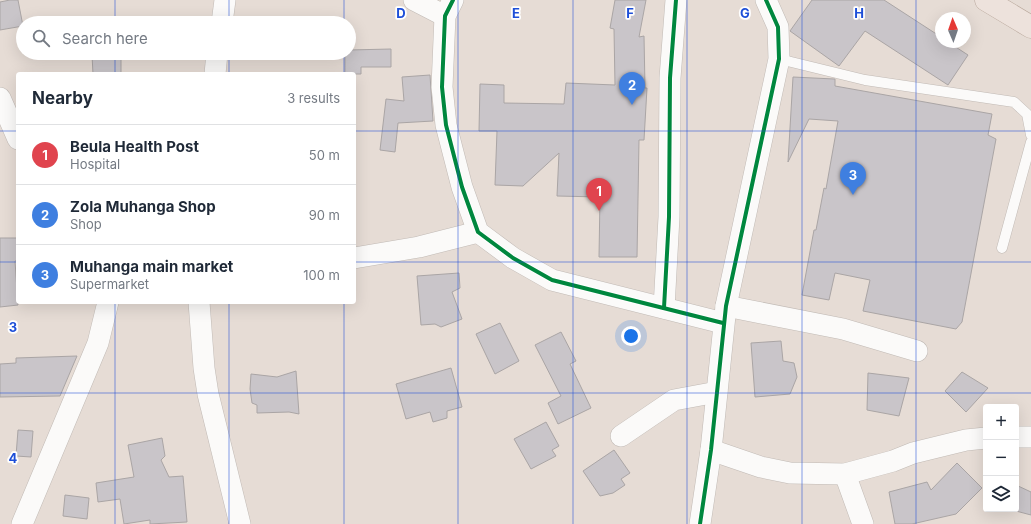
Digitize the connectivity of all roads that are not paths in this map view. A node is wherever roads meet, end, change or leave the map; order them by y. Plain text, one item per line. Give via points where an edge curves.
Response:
1 (225, 0) edge
2 (414, 0) edge
3 (676, 0) edge
4 (766, 0) edge
5 (986, 0) edge
6 (449, 8) edge
7 (223, 16) edge
8 (1031, 27) edge
9 (778, 59) junction
10 (216, 60) edge
11 (215, 72) edge
12 (0, 98) edge
13 (16, 134) edge
14 (1031, 135) edge
15 (1031, 142) edge
16 (478, 232) junction
17 (1002, 248) dead end
18 (356, 258) edge
19 (108, 304) edge
20 (200, 304) edge
21 (664, 308) junction
22 (724, 315) junction
23 (917, 351) dead end
24 (717, 392) junction
25 (621, 436) dead end
26 (1019, 437) edge
27 (1031, 437) edge
28 (983, 438) edge
29 (711, 450) junction
30 (845, 474) junction
31 (22, 524) edge
32 (240, 524) edge
33 (700, 524) edge
34 (863, 524) edge

1 - 7 street
2 - 6 street
3 - 21 street via 670,78 669,218
4 - 9 street via 778,27
5 - 8 highway
6 - 16 street via 442,87 446,125 454,162
9 - 14 lane via 865,80 1014,102 1027,114
9 - 22 street
10 - 11 street
12 - 13 street
15 - 17 lane
16 - 18 street via 419,247
16 - 21 street via 513,258 552,280
19 - 31 street via 98,343
20 - 32 street via 207,387
21 - 22 street
22 - 23 street via 843,329
22 - 24 street
24 - 25 street via 674,400
24 - 29 street
26 - 27 street
28 - 30 street via 926,449
29 - 30 street via 761,467 790,473
29 - 33 street
30 - 34 street

